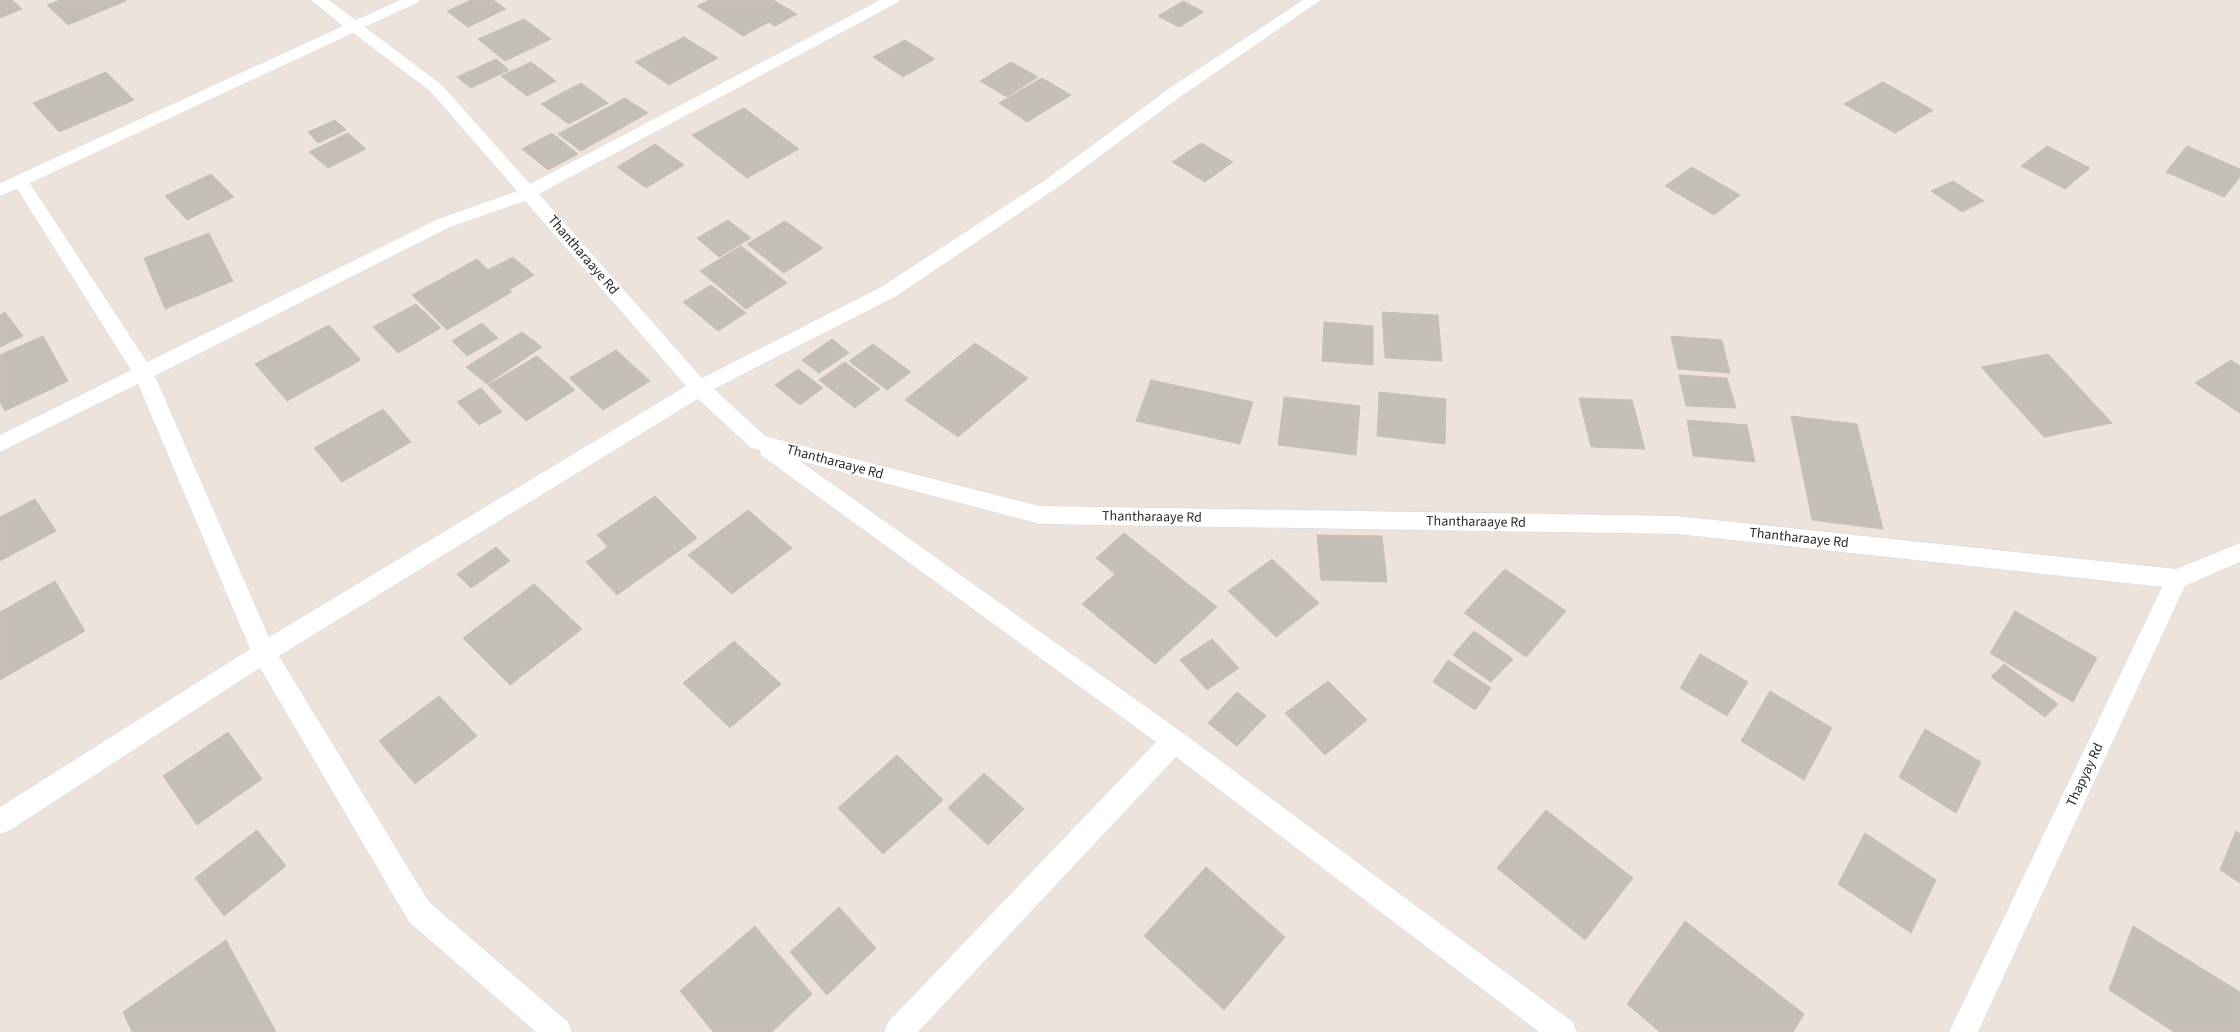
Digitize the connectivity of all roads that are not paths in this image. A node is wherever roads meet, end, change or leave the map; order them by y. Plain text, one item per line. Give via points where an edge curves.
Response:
1 (319, 0) edge
2 (412, 0) edge
3 (892, 0) edge
4 (1313, 0) edge
5 (352, 26) junction
6 (10, 186) edge
7 (528, 193) junction
8 (143, 372) junction
9 (699, 388) junction
10 (758, 442) junction
11 (0, 444) edge
12 (2240, 552) edge
13 (2177, 579) junction
14 (264, 653) junction
15 (1174, 742) junction
16 (0, 822) edge
17 (558, 1032) edge
18 (898, 1032) edge
19 (1563, 1032) edge
20 (1962, 1032) edge

1 - 5 street, Thantharaaye Rd
2 - 5 street
3 - 7 street
4 - 9 street via 1177,91 1051,184 888,292
5 - 6 street
5 - 7 street, Thantharaaye Rd via 436,88
6 - 8 street
7 - 8 street via 444,223
7 - 9 street, Thantharaaye Rd
8 - 11 street
8 - 14 street
9 - 10 street, Thantharaaye Rd
9 - 14 street
10 - 13 street, Thantharaaye Rd via 1040,515 1676,525
10 - 15 street
12 - 13 street
13 - 20 street, Thapyay Rd
14 - 16 street
14 - 17 street via 419,912
15 - 18 street
15 - 19 street

